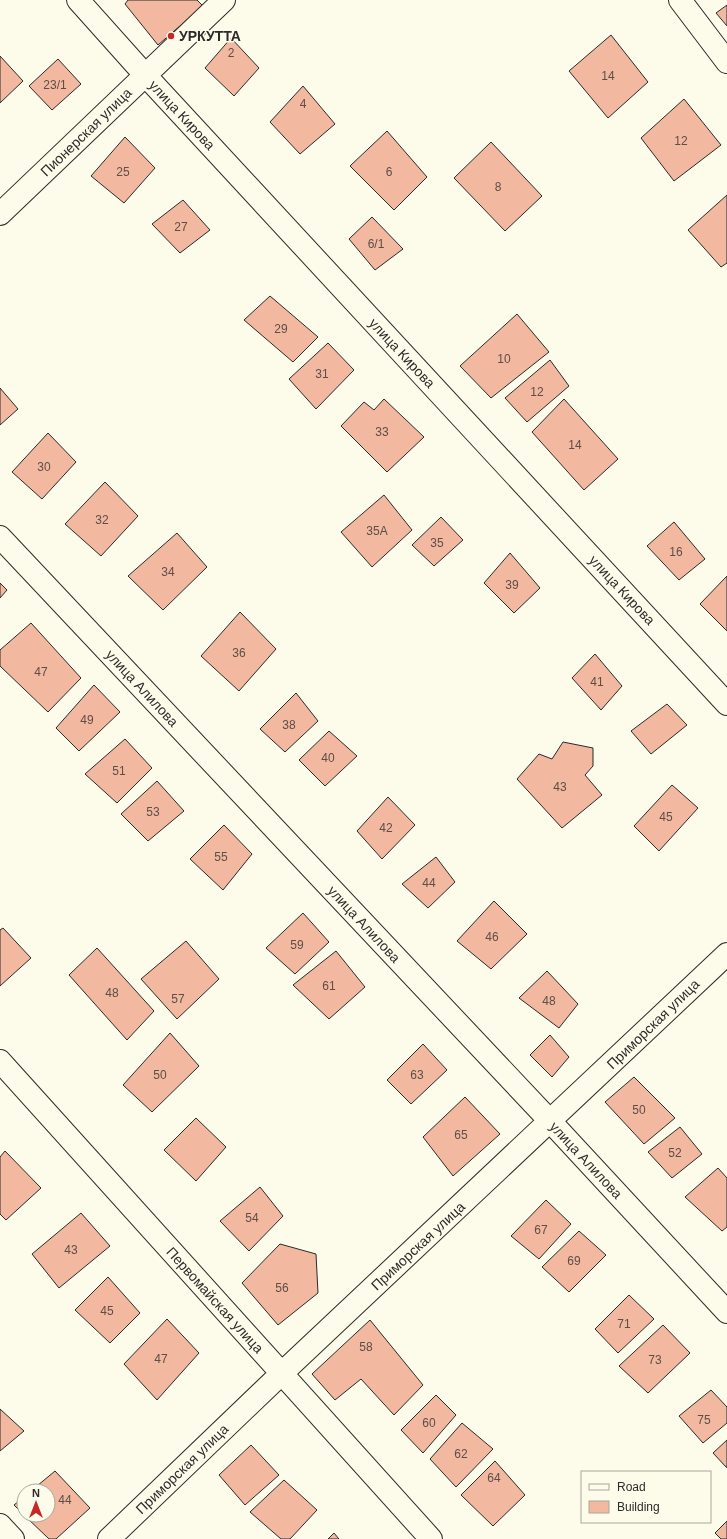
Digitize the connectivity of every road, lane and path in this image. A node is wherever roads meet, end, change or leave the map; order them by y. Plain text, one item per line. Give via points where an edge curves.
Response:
1 (78, 0) edge
2 (224, 0) edge
3 (680, 0) edge
4 (727, 62) edge
5 (146, 76) junction
6 (0, 214) edge
7 (0, 537) edge
8 (727, 704) edge
9 (727, 954) edge
10 (0, 1061) edge
11 (550, 1122) junction
12 (727, 1312) edge
13 (281, 1374) junction
14 (0, 1525) edge
15 (13, 1539) edge
16 (109, 1539) edge
17 (430, 1539) edge

1 - 5 street, улица Кирова
2 - 5 street, Пионерская улица
3 - 4 street
5 - 6 street, Пионерская улица
5 - 8 street, улица Кирова
7 - 11 street, улица Алилова
9 - 11 street, Приморская улица
10 - 13 street, Первомайская улица
11 - 12 street, улица Алилова
11 - 13 street, Приморская улица
13 - 16 street, Приморская улица
13 - 17 street, Первомайская улица
14 - 15 street

